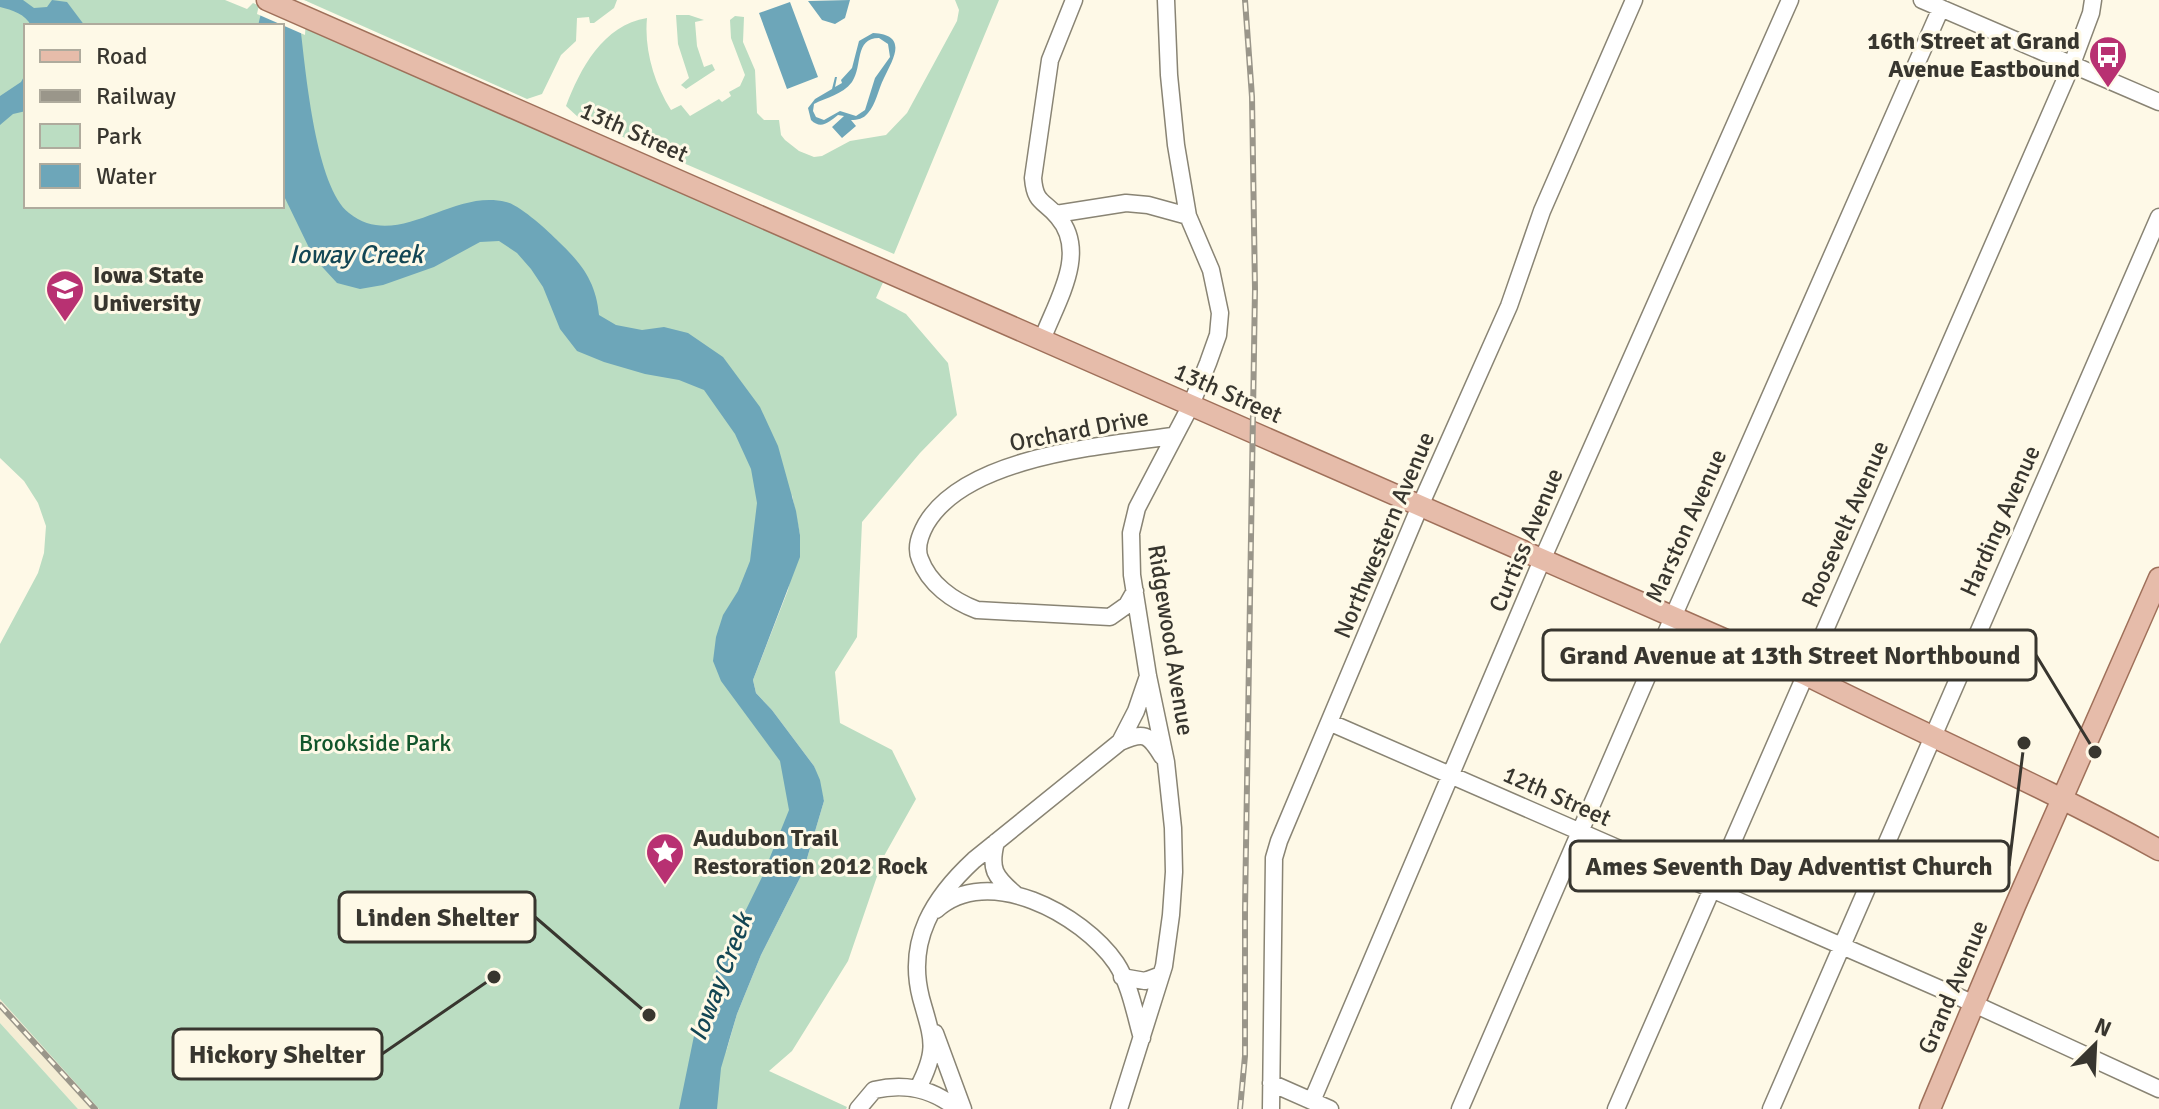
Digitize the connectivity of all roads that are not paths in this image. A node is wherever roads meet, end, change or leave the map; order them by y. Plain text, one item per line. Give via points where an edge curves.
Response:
1 (267, 0) edge
2 (1074, 0) edge
3 (1166, 0) edge
4 (1634, 0) edge
5 (1790, 0) edge
6 (1922, 0) edge
7 (2093, 0) edge
8 (1941, 8) junction
9 (2072, 64) junction
10 (2159, 102) edge
11 (1056, 214) junction
12 (1188, 216) junction
13 (2159, 217) edge
14 (1042, 340) junction
15 (1191, 405) junction
16 (1173, 436) junction
17 (1420, 506) junction
18 (1542, 560) junction
19 (2159, 578) edge
20 (1135, 591) junction
21 (1110, 617) junction
22 (1673, 617) junction
23 (1143, 641) junction
24 (1806, 675) junction
25 (1148, 676) junction
26 (1331, 723) junction
27 (1931, 737) junction
28 (1120, 742) junction
29 (1166, 762) junction
30 (1451, 775) junction
31 (2063, 798) junction
32 (1581, 832) junction
33 (996, 842) junction
34 (2159, 850) edge
35 (1712, 889) junction
36 (1016, 895) junction
37 (929, 917) junction
38 (1842, 946) junction
39 (1161, 975) junction
40 (1122, 977) junction
41 (1974, 1004) junction
42 (930, 1021) junction
43 (1142, 1038) junction
44 (1271, 1083) junction
45 (918, 1088) junction
46 (2159, 1089) edge
47 (1312, 1101) junction
48 (858, 1109) edge
49 (960, 1109) edge
50 (1119, 1109) edge
51 (1271, 1109) edge
52 (1330, 1109) edge
53 (1460, 1109) edge
54 (1616, 1109) edge
55 (1771, 1109) edge
56 (1930, 1109) edge

1 - 14 main road, 13th Street
2 - 11 street via 1050,60 1033,178 1040,203
3 - 12 street, Ridgewood Avenue via 1170,89
4 - 17 street, Northwestern Avenue via 1542,211 1509,306
5 - 18 street, Curtiss Avenue
6 - 8 street
7 - 9 street, Roosevelt Avenue
8 - 9 street
8 - 22 street, Marston Avenue
9 - 10 street
9 - 24 street, Roosevelt Avenue
11 - 12 street via 1126,203
11 - 14 street via 1074,248
12 - 15 street, Ridgewood Avenue via 1211,270 1220,313 1218,335
13 - 27 street, Harding Avenue
14 - 15 main road, 13th Street
15 - 16 street, Ridgewood Avenue
15 - 17 main road, 13th Street
16 - 20 street, Ridgewood Avenue via 1137,508 1131,533
16 - 21 street, Orchard Drive via 1027,459 952,496 923,530 917,553 922,564 958,603 992,612
17 - 18 main road, 13th Street
17 - 26 street, Northwestern Avenue
18 - 22 main road, 13th Street
18 - 30 street, Curtiss Avenue
19 - 31 main road, Grand Avenue
20 - 21 street
20 - 23 street, Ridgewood Avenue
21 - 23 street via 1128,625
22 - 24 main road, 13th Street
22 - 32 street, Marston Avenue
23 - 25 street, Ridgewood Avenue
24 - 27 main road, 13th Street
24 - 35 street, Roosevelt Avenue
25 - 28 street
25 - 29 street, Ridgewood Avenue
26 - 30 street, 12th Street
26 - 44 street, Northwestern Avenue via 1274,858
27 - 31 main road, 13th Street
27 - 38 street, Harding Avenue
28 - 29 street via 1145,736
28 - 33 street
29 - 39 street, Ridgewood Avenue via 1174,872
30 - 32 street, 12th Street
30 - 47 street, Curtiss Avenue
31 - 34 main road, 13th Street
31 - 41 main road, Grand Avenue
32 - 35 street, 12th Street
32 - 53 street, Marston Avenue
33 - 36 street via 993,868
33 - 37 street via 953,880
35 - 38 street, 12th Street
35 - 54 street, Roosevelt Avenue
36 - 37 street via 984,890 961,895
36 - 40 street via 1044,905 1097,940
37 - 42 street via 917,968
38 - 41 street, 12th Street
38 - 55 street, Harding Avenue
39 - 40 street via 1137,982
39 - 43 street, Ridgewood Avenue
40 - 43 street
41 - 46 street, 12th Street
41 - 56 main road, Grand Avenue
42 - 45 street via 929,1068
42 - 49 street
43 - 50 street, Ridgewood Avenue
44 - 47 street
44 - 51 street, Northwestern Avenue
45 - 48 street via 874,1090
45 - 49 street
47 - 52 street

